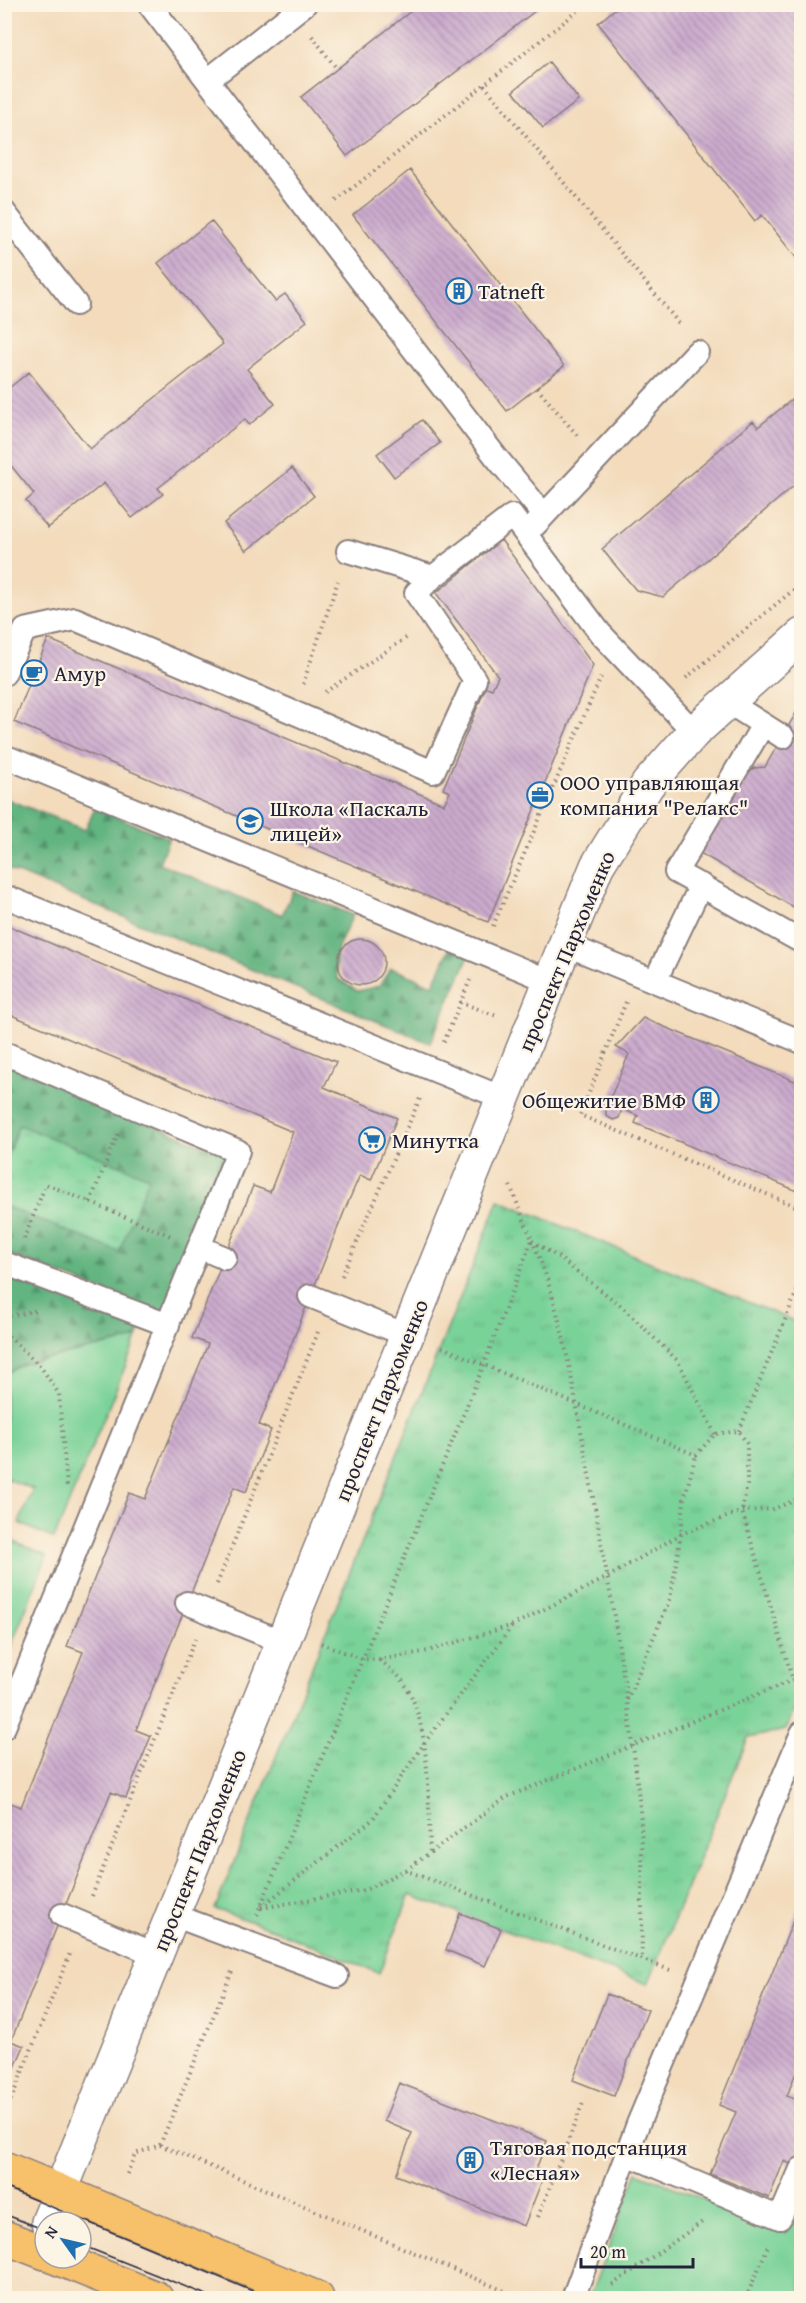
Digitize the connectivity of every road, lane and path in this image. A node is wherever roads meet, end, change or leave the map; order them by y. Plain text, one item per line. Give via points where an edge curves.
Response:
1 (149, 4) edge
2 (587, 4) edge
3 (300, 9) edge
4 (337, 69) dead end
5 (208, 80) junction
6 (484, 85) junction
7 (4, 212) edge
8 (314, 218) junction
9 (76, 304) dead end
10 (697, 352) joint
11 (537, 388) dead end
12 (596, 459) junction
13 (544, 515) junction
14 (525, 534) junction
15 (348, 551) joint
16 (434, 577) junction
17 (801, 583) edge
18 (434, 618) junction
19 (801, 635) edge
20 (628, 662) junction
21 (4, 674) edge
22 (662, 698) junction
23 (726, 701) junction
24 (294, 713) junction
25 (763, 725) junction
26 (694, 732) junction
27 (783, 737) dead end
28 (4, 756) edge
29 (701, 885) junction
30 (4, 896) edge
31 (801, 942) edge
32 (567, 945) junction
33 (481, 953) junction
34 (655, 981) junction
35 (552, 982) junction
36 (627, 999) dead end
37 (801, 1042) edge
38 (4, 1053) edge
39 (432, 1070) junction
40 (503, 1098) junction
41 (129, 1106) junction
42 (507, 1178) dead end
43 (90, 1202) junction
44 (801, 1209) edge
45 (532, 1240) junction
46 (199, 1247) junction
47 (225, 1258) dead end
48 (9, 1264) edge
49 (801, 1279) edge
50 (320, 1300) junction
51 (168, 1324) junction
52 (4, 1332) edge
53 (419, 1339) junction
54 (483, 1364) junction
55 (576, 1404) junction
56 (739, 1431) junction
57 (715, 1434) junction
58 (696, 1455) junction
59 (801, 1497) edge
60 (68, 1498) dead end
61 (742, 1511) junction
62 (681, 1534) junction
63 (606, 1578) junction
64 (197, 1606) junction
65 (513, 1625) junction
66 (298, 1641) junction
67 (363, 1659) junction
68 (380, 1660) junction
69 (793, 1680) junction
70 (801, 1683) edge
71 (627, 1701) junction
72 (4, 1727) edge
73 (801, 1733) edge
74 (424, 1742) junction
75 (632, 1745) junction
76 (430, 1852) junction
77 (405, 1870) junction
78 (260, 1908) junction
79 (173, 1915) junction
80 (72, 1919) junction
81 (244, 1942) junction
82 (156, 1955) junction
83 (642, 1959) junction
84 (337, 1976) dead end
85 (697, 1980) junction
86 (583, 2103) dead end
87 (4, 2117) edge
88 (160, 2145) junction
89 (627, 2154) junction
90 (4, 2168) edge
91 (801, 2169) edge
92 (127, 2174) dead end
93 (61, 2191) junction
94 (734, 2199) junction
95 (56, 2210) edge
96 (789, 2210) edge
97 (538, 2217) dead end
98 (4, 2237) edge
99 (33, 2241) edge
100 (93, 2266) edge
101 (602, 2292) dead end
102 (156, 2298) edge
103 (317, 2298) edge
104 (521, 2298) edge
105 (573, 2298) edge
106 (746, 2298) edge

1 - 5 lane
2 - 6 path
3 - 4 path
3 - 5 lane
5 - 8 lane
6 - 8 path
6 - 10 path via 674,316
7 - 9 lane
8 - 13 lane
10 - 12 lane
11 - 12 path
12 - 13 lane
13 - 14 lane
14 - 16 lane via 512,516
14 - 20 lane via 600,633
15 - 16 lane
15 - 24 path
16 - 18 lane via 416,593
17 - 22 path
18 - 24 path
18 - 24 lane via 475,680 433,772
19 - 23 street, проспект Пархоменко
20 - 22 lane
20 - 33 path via 601,676
21 - 24 lane via 25,630 75,619
22 - 26 lane
23 - 25 lane
23 - 26 street, проспект Пархоменко
25 - 27 lane
25 - 29 lane via 676,872
26 - 32 street, проспект Пархоменко via 648,784 597,866
28 - 33 lane
29 - 31 lane
29 - 34 lane
30 - 39 lane
32 - 34 lane
32 - 35 street, проспект Пархоменко
33 - 35 lane
33 - 39 path
34 - 37 lane
35 - 40 street, проспект Пархоменко
36 - 44 path via 580,1115
38 - 41 lane
39 - 40 lane
39 - 50 path
40 - 53 street, проспект Пархоменко
41 - 43 path
41 - 46 lane via 238,1151
42 - 45 path
43 - 46 path
43 - 48 path via 46,1184
45 - 54 path
45 - 55 path via 545,1269
45 - 57 path via 620,1305 678,1361
46 - 47 lane
46 - 51 lane
48 - 51 lane
49 - 56 path
50 - 53 lane
50 - 64 path
51 - 72 lane
52 - 60 path via 41,1367 59,1394
53 - 54 path
53 - 66 street, проспект Пархоменко
54 - 55 path
54 - 67 path
55 - 58 path
55 - 63 path
56 - 57 path
56 - 61 path via 747,1444 747,1485
57 - 58 path
58 - 62 path via 684,1499
59 - 61 path via 774,1509
61 - 62 path
61 - 69 path
62 - 63 path
62 - 71 path via 670,1599
63 - 65 path
63 - 71 path
64 - 66 lane
64 - 80 path
65 - 68 path via 428,1651
65 - 74 path
66 - 67 path
66 - 79 street, проспект Пархоменко
67 - 68 path
67 - 78 path
68 - 74 path via 402,1680 416,1709
69 - 70 path
69 - 75 path
71 - 75 path
73 - 85 lane
74 - 76 path
74 - 78 path via 372,1821
75 - 76 path via 507,1797
75 - 83 path via 640,1811
76 - 77 path
77 - 78 path via 365,1890
77 - 83 path
78 - 81 path
79 - 81 lane
79 - 82 street, проспект Пархоменко
80 - 82 lane
80 - 87 path
81 - 84 lane
81 - 88 path
82 - 93 street, проспект Пархоменко
83 - 85 path
85 - 89 lane
86 - 97 path
88 - 92 path via 135,2154
88 - 104 path
89 - 94 lane
89 - 105 lane
90 - 93 main road
91 - 96 lane
93 - 95 street, проспект Пархоменко
93 - 103 main road
94 - 96 lane
94 - 101 path
96 - 106 path
98 - 99 main road
100 - 102 main road

